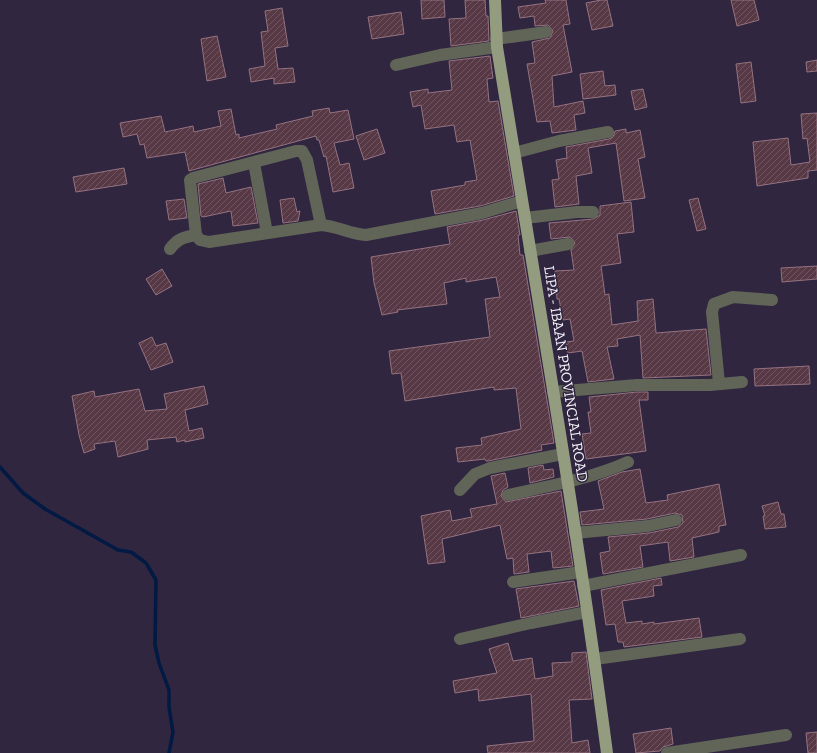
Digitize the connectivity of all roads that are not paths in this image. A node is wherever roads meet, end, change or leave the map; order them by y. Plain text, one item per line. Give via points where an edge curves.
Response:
1 (495, 0) edge
2 (546, 32) dead end
3 (497, 43) junction
4 (396, 65) dead end
5 (608, 132) dead end
6 (514, 153) junction
7 (254, 163) junction
8 (522, 201) junction
9 (593, 212) dead end
10 (525, 218) junction
11 (322, 225) junction
12 (267, 233) junction
13 (196, 235) junction
14 (568, 244) dead end
15 (170, 249) dead end
16 (530, 251) junction
17 (772, 300) dead end
18 (742, 382) dead end
19 (719, 383) junction
20 (553, 392) junction
21 (563, 454) junction
22 (628, 462) dead end
23 (567, 483) junction
24 (460, 490) dead end
25 (508, 495) dead end
26 (676, 520) dead end
27 (575, 533) junction
28 (741, 555) dead end
29 (581, 572) junction
30 (513, 582) dead end
31 (583, 586) junction
32 (587, 612) junction
33 (460, 639) dead end
34 (740, 639) dead end
35 (595, 659) junction
36 (786, 735) dead end
37 (607, 753) edge
38 (667, 753) edge

1 - 3 main road, LIPA - IBAAN PROVINCIAL ROAD
2 - 3 street
3 - 4 street
3 - 6 main road, LIPA - IBAAN PROVINCIAL ROAD
5 - 6 street
6 - 8 main road, LIPA - IBAAN PROVINCIAL ROAD
7 - 11 street via 302,151 307,160
7 - 12 street
7 - 13 street via 190,180
8 - 10 main road, LIPA - IBAAN PROVINCIAL ROAD
8 - 11 street via 482,213 366,235
9 - 10 street
10 - 16 main road, LIPA - IBAAN PROVINCIAL ROAD
11 - 12 street
12 - 13 street via 209,242 200,240
13 - 15 street via 181,238
14 - 16 street
16 - 20 main road, LIPA - IBAAN PROVINCIAL ROAD
17 - 19 street via 733,297 714,304 712,312
18 - 19 street
19 - 20 street via 637,385
20 - 21 main road, LIPA - IBAAN PROVINCIAL ROAD
21 - 23 main road, LIPA - IBAAN PROVINCIAL ROAD
21 - 24 street via 490,468 475,474
22 - 23 street
23 - 25 street
23 - 27 main road, LIPA - IBAAN PROVINCIAL ROAD
26 - 27 street via 648,526
27 - 29 main road, LIPA - IBAAN PROVINCIAL ROAD
28 - 31 street
29 - 30 street
29 - 31 main road, LIPA - IBAAN PROVINCIAL ROAD
31 - 32 main road, LIPA - IBAAN PROVINCIAL ROAD
32 - 33 street
32 - 35 main road, LIPA - IBAAN PROVINCIAL ROAD
34 - 35 street
35 - 37 main road, LIPA - IBAAN PROVINCIAL ROAD
36 - 38 street

